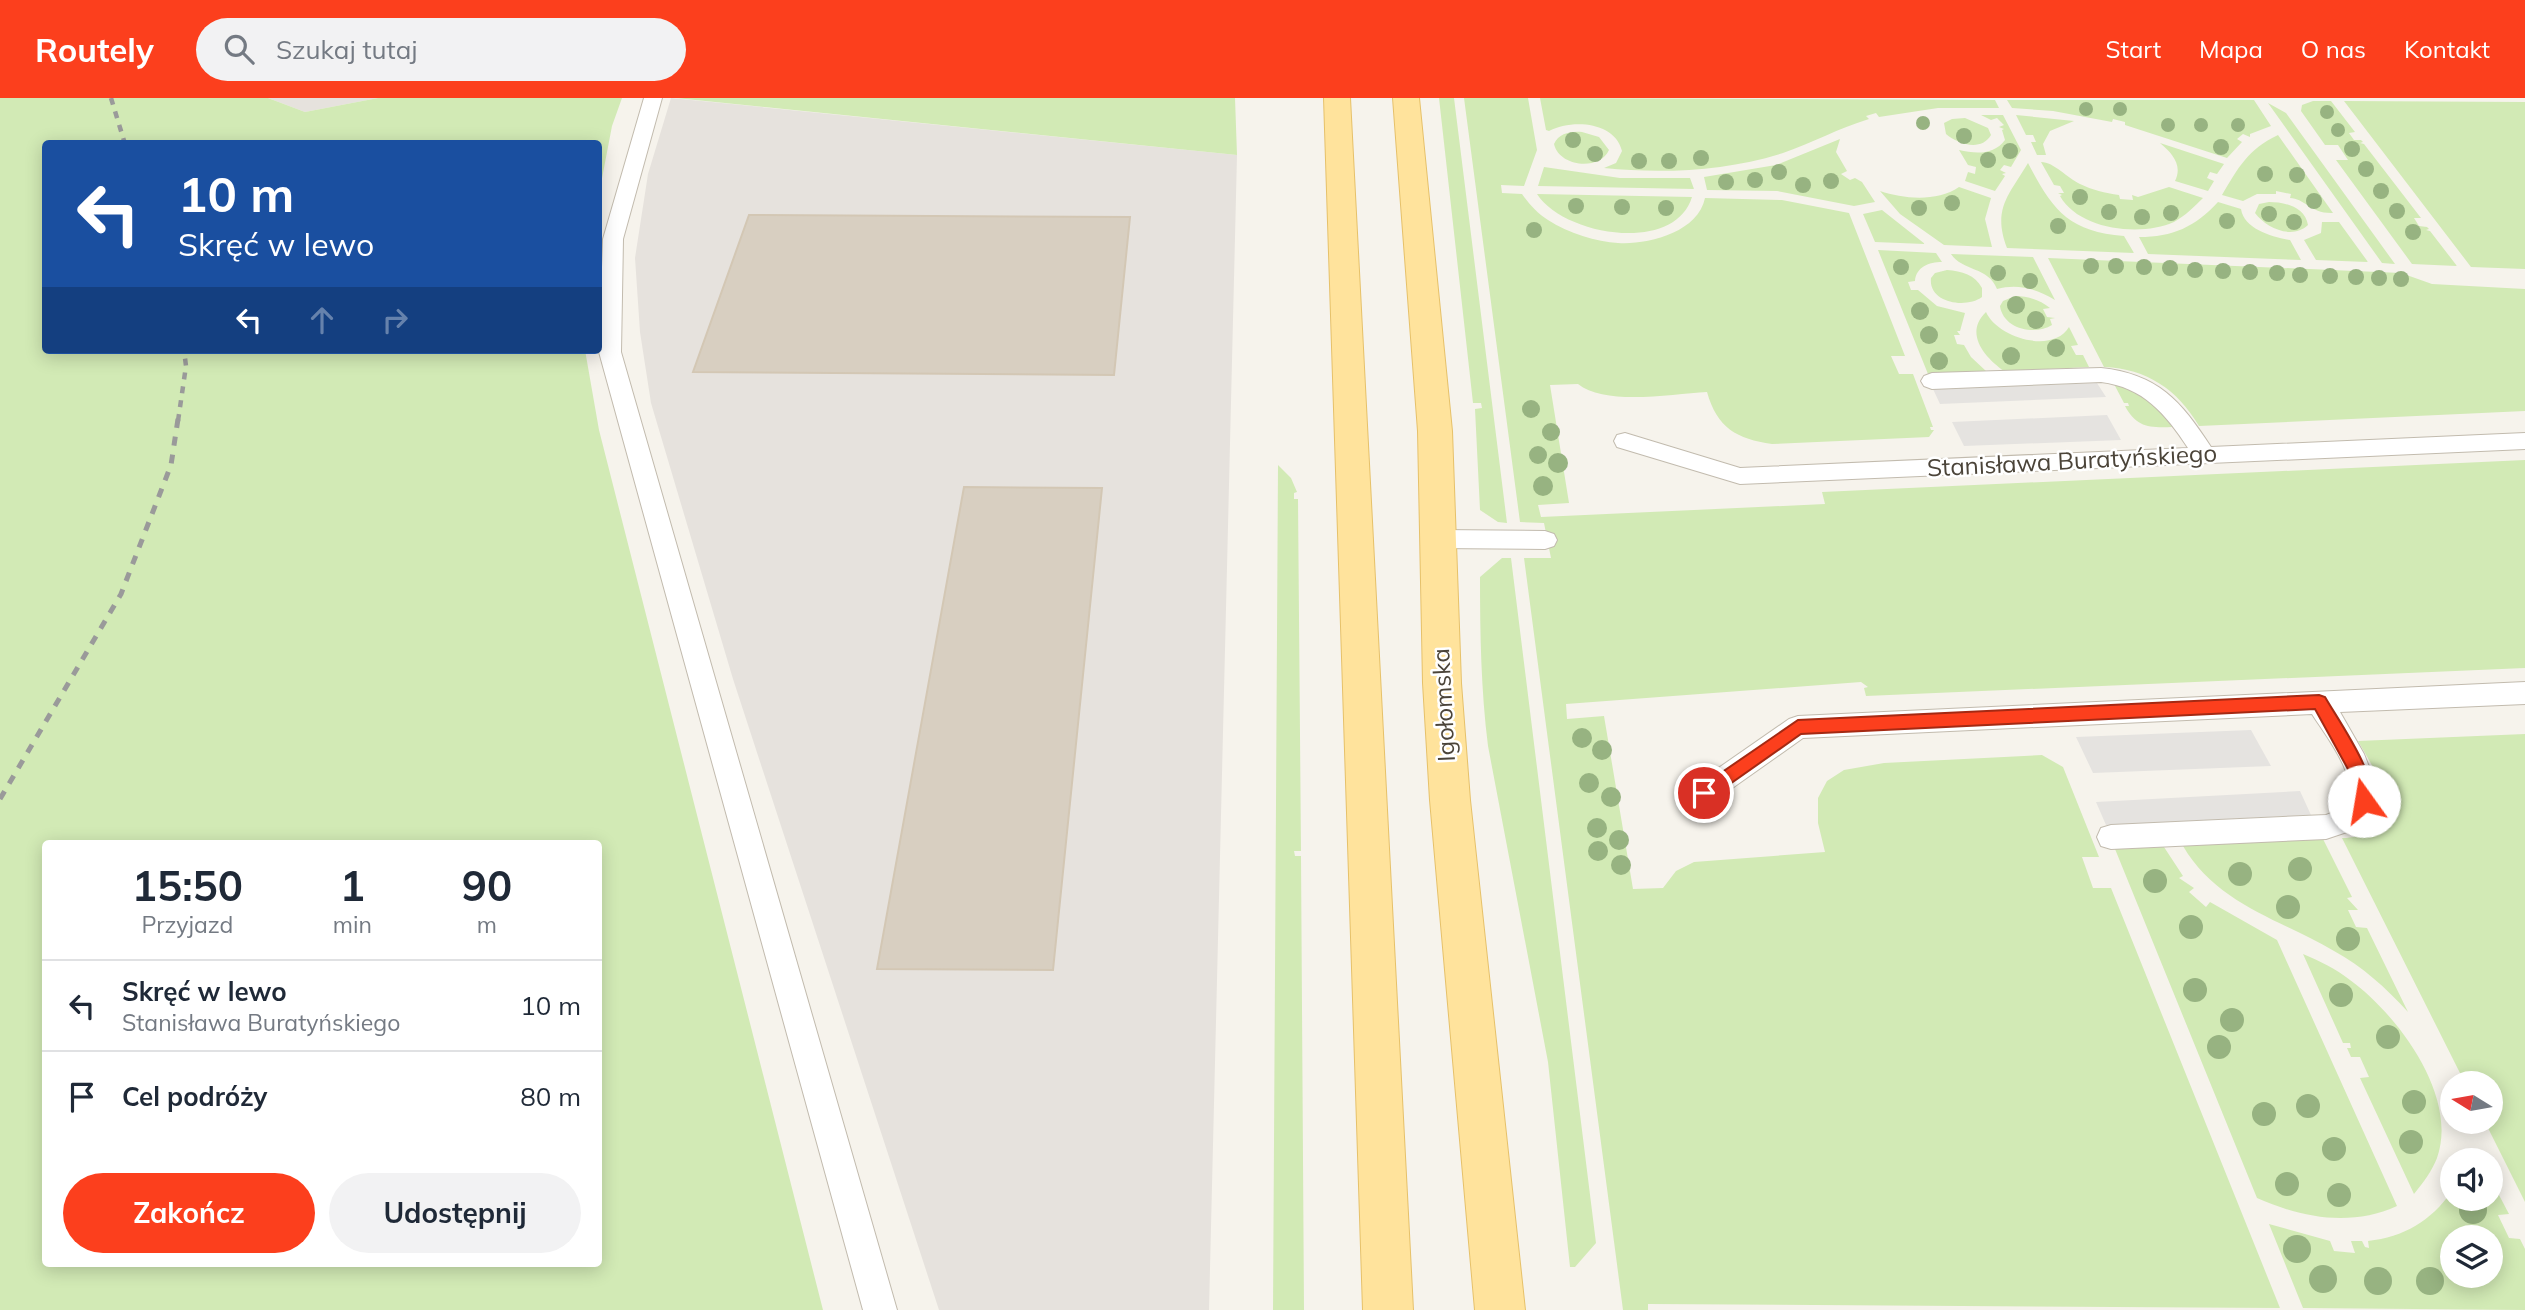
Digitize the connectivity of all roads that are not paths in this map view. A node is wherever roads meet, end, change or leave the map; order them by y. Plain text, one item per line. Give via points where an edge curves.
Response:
1 (653, 98) edge
2 (1338, 98) edge
3 (1406, 98) edge
4 (1932, 381) dead end
5 (1625, 441) dead end
6 (2525, 441) edge
7 (2205, 456) junction
8 (1438, 539) junction
9 (1545, 540) dead end
10 (2525, 693) edge
11 (2319, 702) junction
12 (1704, 793) dead end
13 (2111, 837) dead end
14 (880, 1310) edge
15 (1388, 1310) edge
16 (1500, 1310) edge

1 - 14 lane via 613,239 610,352
2 - 15 main road
3 - 8 main road, Igołomska via 1435,431
4 - 7 lane via 2127,377 2167,401
5 - 7 lane, Stanisława Buratyńskiego via 1740,476
6 - 7 lane, Stanisława Buratyńskiego
8 - 9 lane
8 - 16 main road, Igołomska via 1450,800
10 - 11 lane
11 - 12 lane via 1798,727
11 - 13 lane via 2361,779 2364,801 2355,817 2326,827

